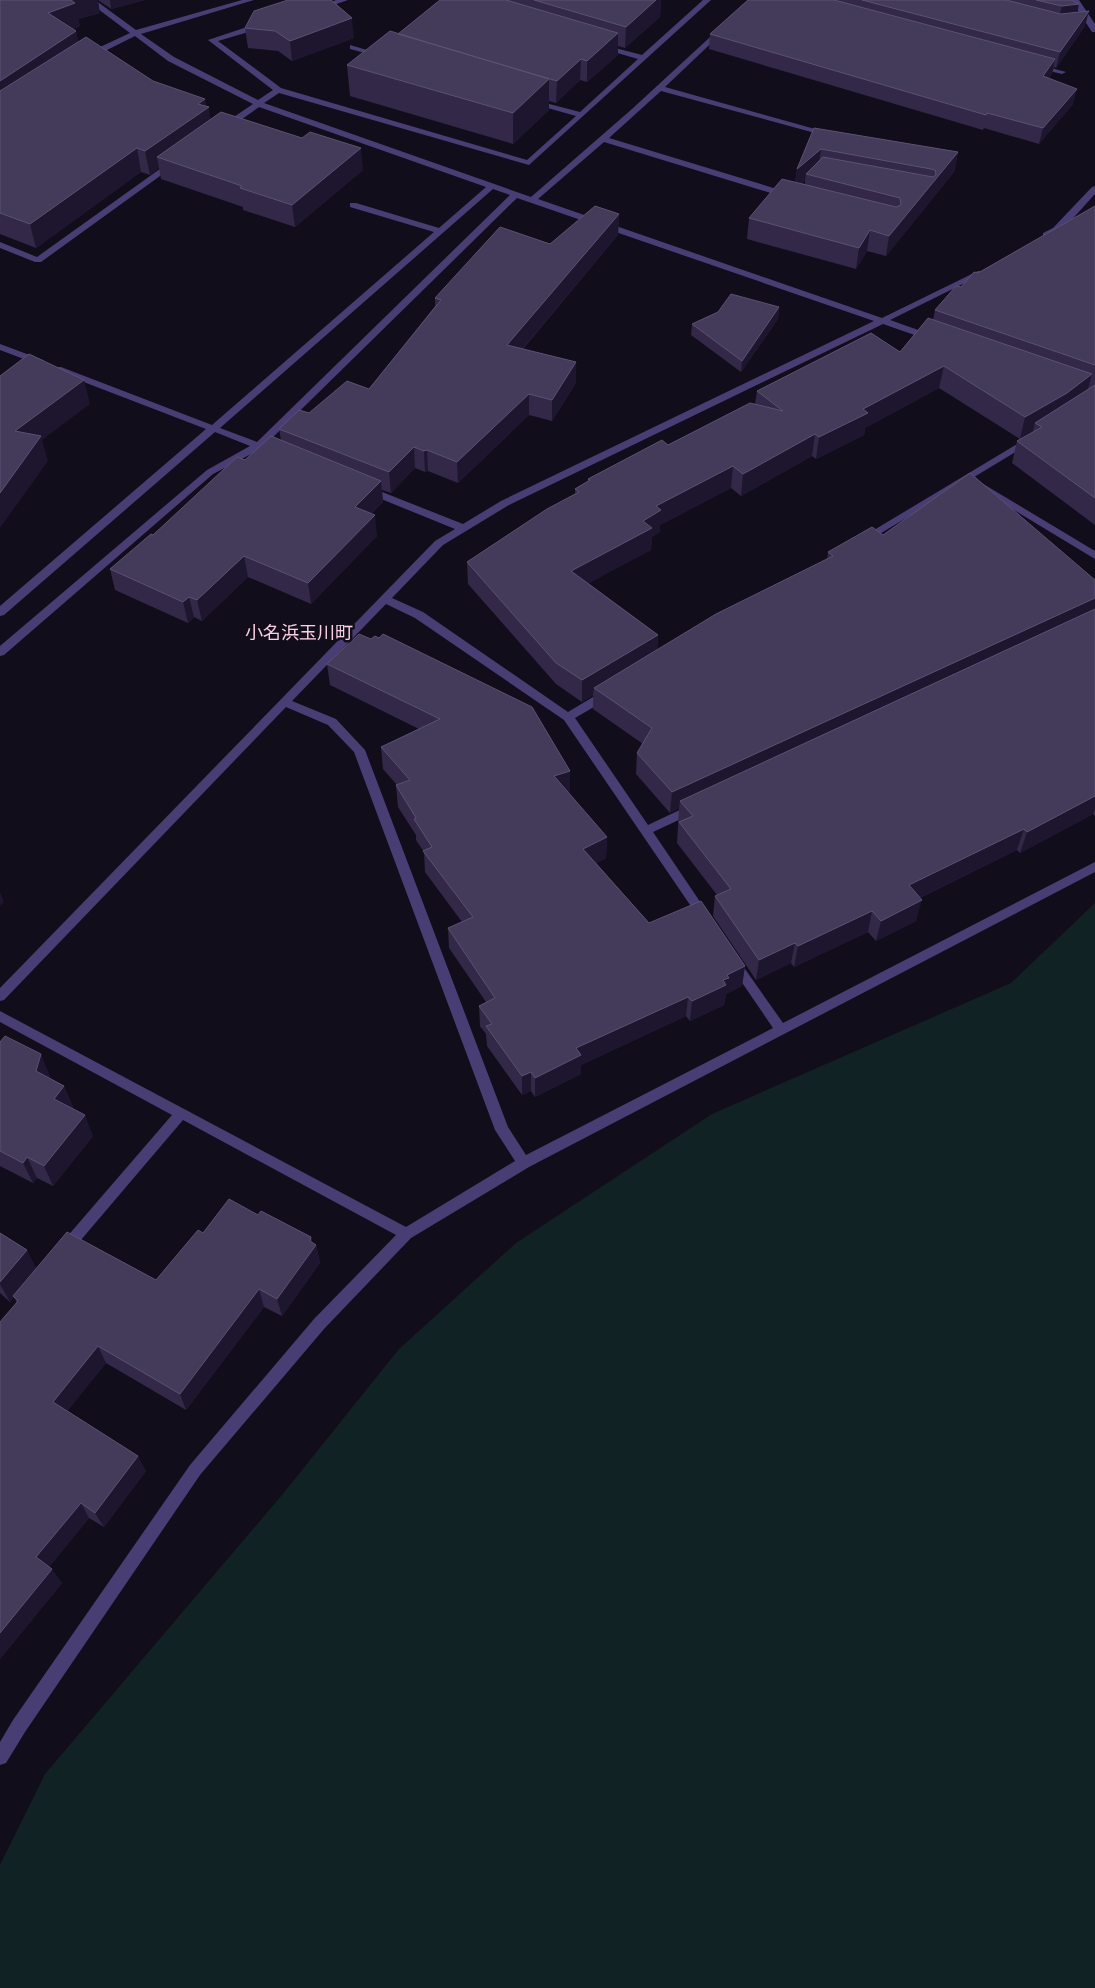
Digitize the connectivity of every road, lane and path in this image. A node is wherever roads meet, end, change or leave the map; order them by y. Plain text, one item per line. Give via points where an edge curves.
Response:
1 (90, 0) edge
2 (250, 0) edge
3 (344, 0) edge
4 (707, 0) edge
5 (1075, 0) edge
6 (306, 12) edge
7 (730, 22) edge
8 (269, 23) edge
9 (1095, 30) edge
10 (136, 34) junction
11 (597, 44) edge
12 (353, 47) dead end
13 (391, 58) edge
14 (644, 58) junction
15 (78, 62) edge
16 (1024, 62) edge
17 (1062, 72) dead end
18 (660, 88) junction
19 (278, 90) junction
20 (524, 98) edge
21 (257, 104) junction
22 (581, 115) junction
23 (812, 132) edge
24 (217, 133) edge
25 (603, 138) junction
26 (184, 156) edge
27 (492, 186) junction
28 (1095, 189) edge
29 (516, 194) junction
30 (794, 197) edge
31 (532, 200) junction
32 (353, 204) dead end
33 (439, 232) junction
34 (1039, 240) edge
35 (0, 245) edge
36 (989, 269) edge
37 (881, 320) junction
38 (937, 340) edge
39 (0, 347) edge
40 (212, 428) junction
41 (1041, 433) edge
42 (258, 446) junction
43 (270, 450) edge
44 (967, 477) junction
45 (362, 487) edge
46 (463, 528) junction
47 (857, 544) edge
48 (1095, 556) edge
49 (386, 600) junction
50 (0, 612) edge
51 (0, 652) edge
52 (619, 686) edge
53 (284, 702) junction
54 (568, 717) junction
55 (708, 802) edge
56 (645, 831) junction
57 (1095, 867) edge
58 (710, 926) edge
59 (726, 950) edge
60 (0, 996) edge
61 (0, 1016) edge
62 (781, 1030) junction
63 (181, 1113) junction
64 (524, 1163) junction
65 (406, 1234) junction
66 (58, 1257) edge
67 (0, 1757) edge

1 - 10 street
2 - 10 street
3 - 6 street
4 - 14 street
5 - 9 street via 1086,22
7 - 18 street
8 - 19 street via 212,40
10 - 15 street via 102,47
10 - 21 street via 171,59
11 - 14 street
12 - 13 street
14 - 22 street
16 - 17 street
18 - 23 street
18 - 25 street
19 - 21 street
19 - 22 street via 529,164
20 - 22 street
21 - 24 street
21 - 27 street
25 - 30 street
25 - 31 street
26 - 35 street via 38,260
27 - 29 street
27 - 33 street
28 - 34 street via 1082,208
29 - 31 street
29 - 42 street
31 - 37 street
32 - 33 street
33 - 40 street
36 - 37 street
37 - 38 street
37 - 46 street via 514,499
39 - 40 street
40 - 42 street
40 - 50 street
41 - 44 street
42 - 43 street
42 - 51 street via 210,472
44 - 47 street
44 - 48 street
45 - 46 street
46 - 49 street via 438,543
49 - 53 street
49 - 54 street via 419,615
52 - 54 street
53 - 60 street
53 - 64 street via 332,722 359,750 502,1130
54 - 56 street
55 - 56 street
56 - 58 street
57 - 62 street
59 - 62 street
61 - 63 street
62 - 64 street
63 - 65 street
63 - 66 street
64 - 65 street
65 - 67 street via 319,1324 196,1470

